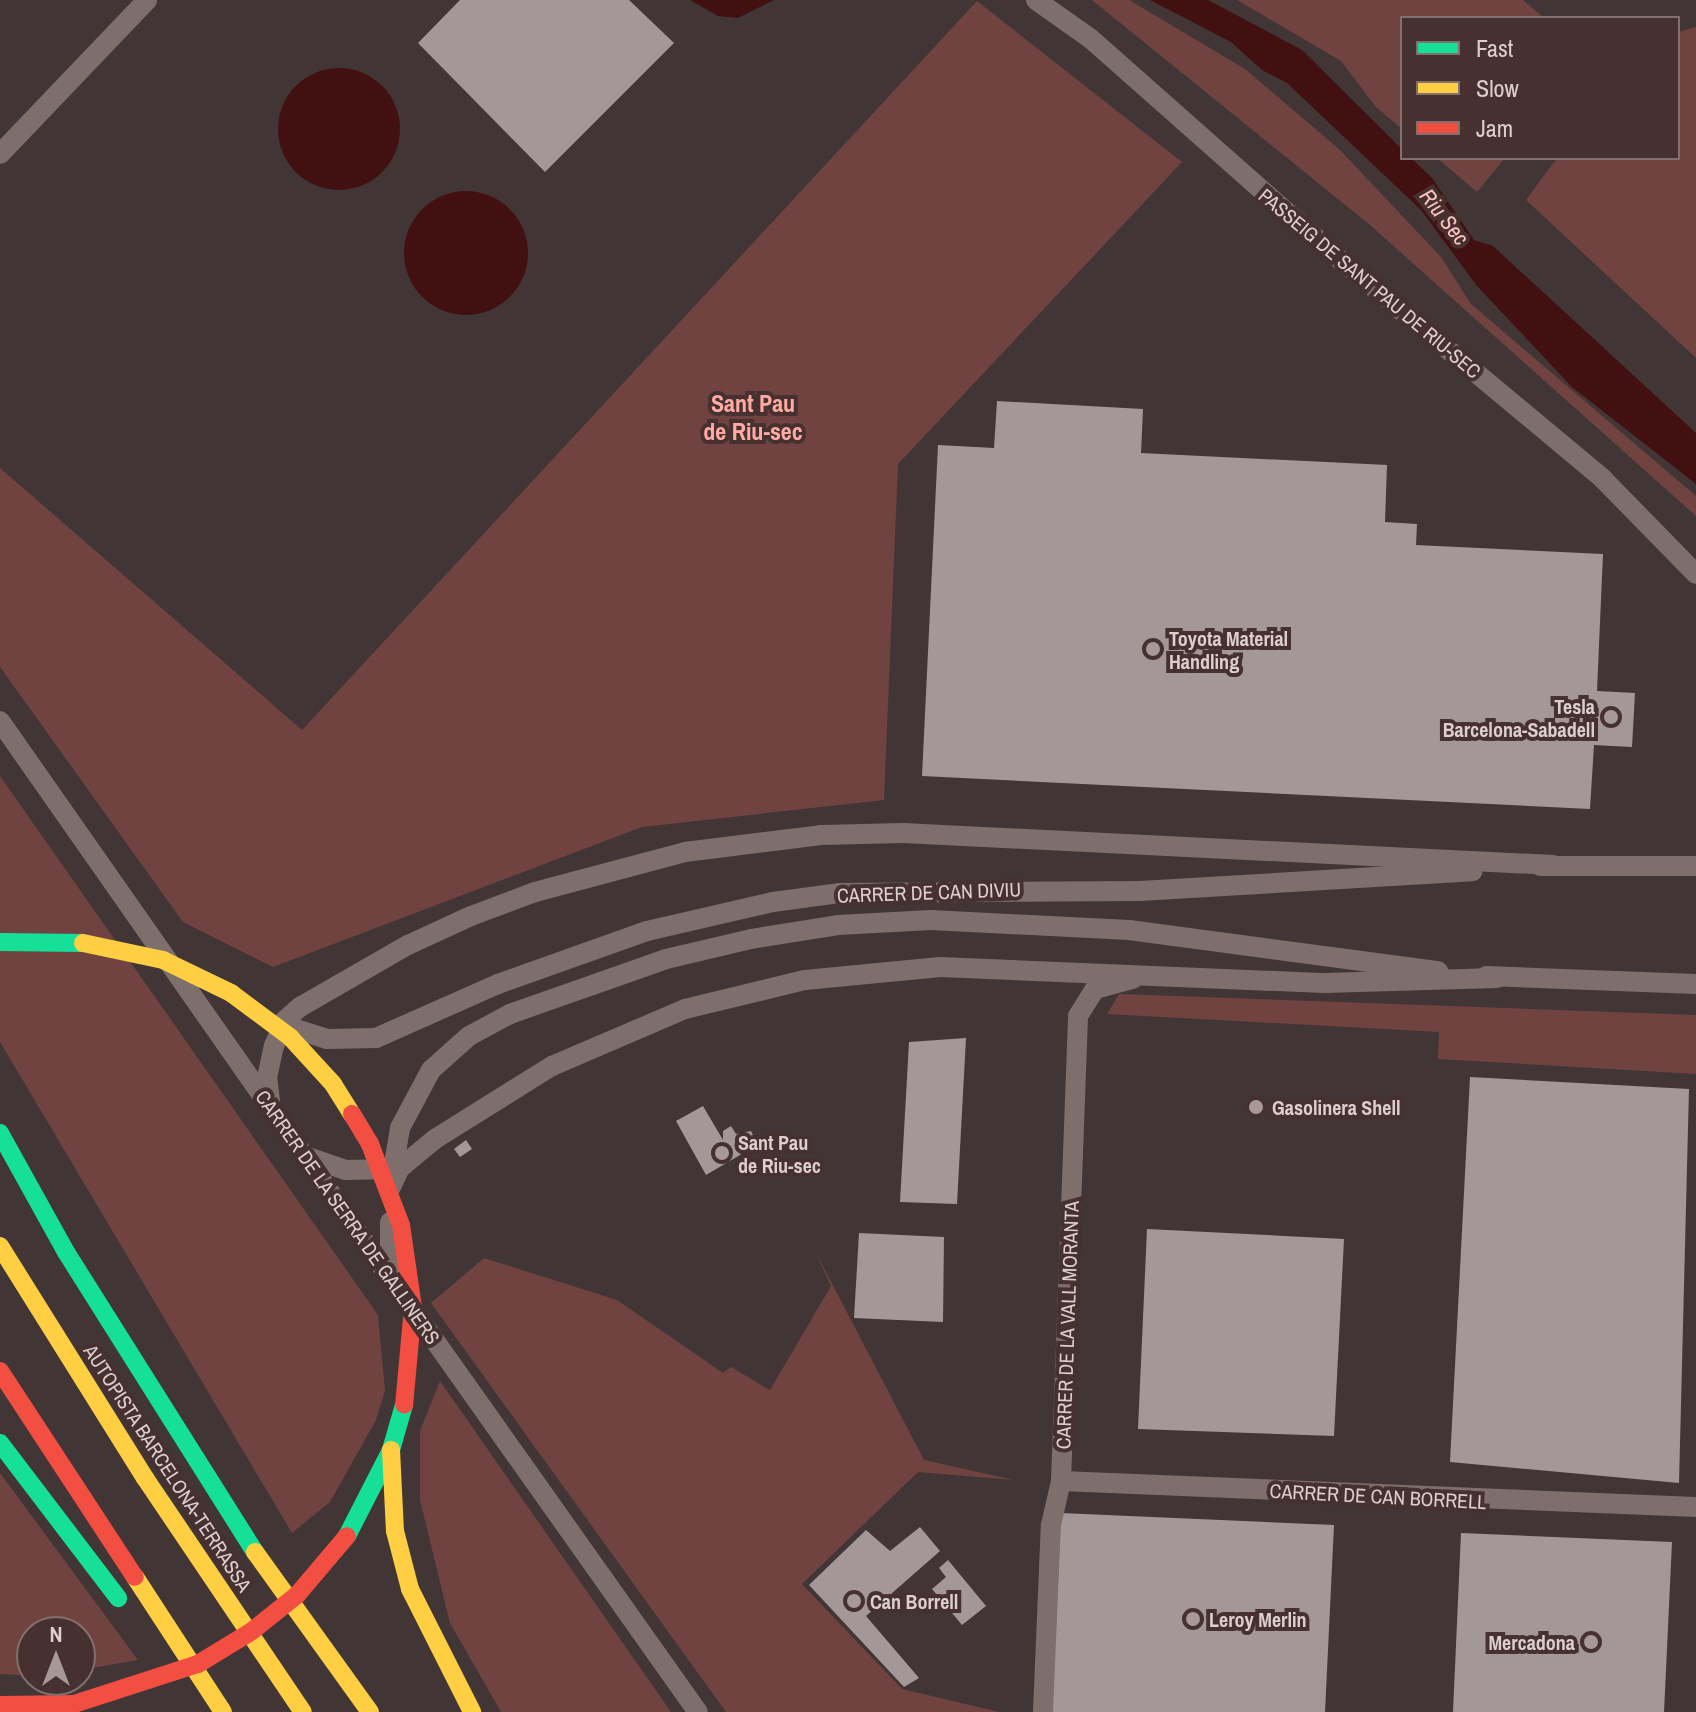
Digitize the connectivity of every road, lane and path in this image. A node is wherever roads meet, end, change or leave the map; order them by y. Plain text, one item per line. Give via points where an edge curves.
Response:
1 (147, 0) edge
2 (1036, 0) edge
3 (0, 154) edge
4 (1696, 574) edge
5 (0, 721) edge
6 (1553, 865) junction
7 (1696, 866) edge
8 (0, 931) edge
9 (20, 939) junction
10 (0, 942) edge
11 (1140, 977) junction
12 (1497, 978) junction
13 (1696, 984) edge
14 (191, 993) junction
15 (300, 1007) junction
16 (267, 1018) junction
17 (271, 1109) junction
18 (0, 1133) edge
19 (305, 1156) junction
20 (400, 1168) junction
21 (390, 1188) junction
22 (0, 1246) edge
23 (390, 1278) junction
24 (0, 1371) edge
25 (0, 1443) edge
26 (391, 1450) junction
27 (1061, 1481) junction
28 (1696, 1507) edge
29 (181, 1653) junction
30 (0, 1705) edge
31 (223, 1712) edge
32 (303, 1712) edge
33 (370, 1712) edge
34 (472, 1712) edge
35 (698, 1712) edge
36 (1043, 1712) edge

1 - 3 street
2 - 4 street, PASSEIG DE SANT PAU DE RIU-SEC via 1091,39 1337,257 1603,479
5 - 14 street, CARRER DE LA SERRA DE GALLINERS
6 - 7 street, CARRER DE CAN DIVIU
6 - 15 street, CARRER DE CAN DIVIU via 903,833 745,842 625,866 535,892 408,945
6 - 16 street, CARRER DE CAN DIVIU, bridge via 1140,891 840,893 773,902 647,931 498,984 376,1038 327,1039
8 - 9 main road
9 - 10 main road
9 - 16 main road, bridge via 83,943 163,960 231,993
11 - 12 street, CARRER DE CAN DIVIU via 1325,983
11 - 20 street, CARRER DE CAN DIVIU via 1095,970 940,967 805,980 746,993 635,1027 552,1066 469,1115
11 - 27 street, CARRER DE LA VALL MORANTA via 1095,989 1078,1016
12 - 13 street, CARRER DE CAN DIVIU
12 - 21 street, CARRER DE CAN DIVIU, bridge via 1129,930 931,920 838,925 751,939 666,959 510,1014 469,1036 431,1070 400,1128
14 - 15 street, CARRER DE CAN DIVIU via 247,1010
14 - 17 street, CARRER DE LA SERRA DE GALLINERS
15 - 17 street, CARRER DE CAN DIVIU via 285,1020 274,1046 267,1078
16 - 21 main road, bridge via 333,1084
17 - 19 street, CARRER DE LA SERRA DE GALLINERS
18 - 33 main road via 66,1252 247,1541
19 - 20 street via 346,1170
19 - 23 street, CARRER DE LA SERRA DE GALLINERS
20 - 23 street via 391,1187
21 - 26 main road, bridge via 413,1307 404,1405
22 - 32 main road, AUTOPISTA BARCELONA-TERRASSA via 145,1478
23 - 35 street, CARRER DE LA SERRA DE GALLINERS
24 - 29 main road
25 - 29 main road via 118,1598
26 - 30 main road, bridge via 347,1536 297,1595 252,1631 198,1664 119,1693 74,1704
26 - 34 main road via 395,1531 410,1589
27 - 28 street, CARRER DE CAN BORRELL
27 - 36 street, CARRER DE LA VALL MORANTA via 1051,1525
29 - 31 main road

